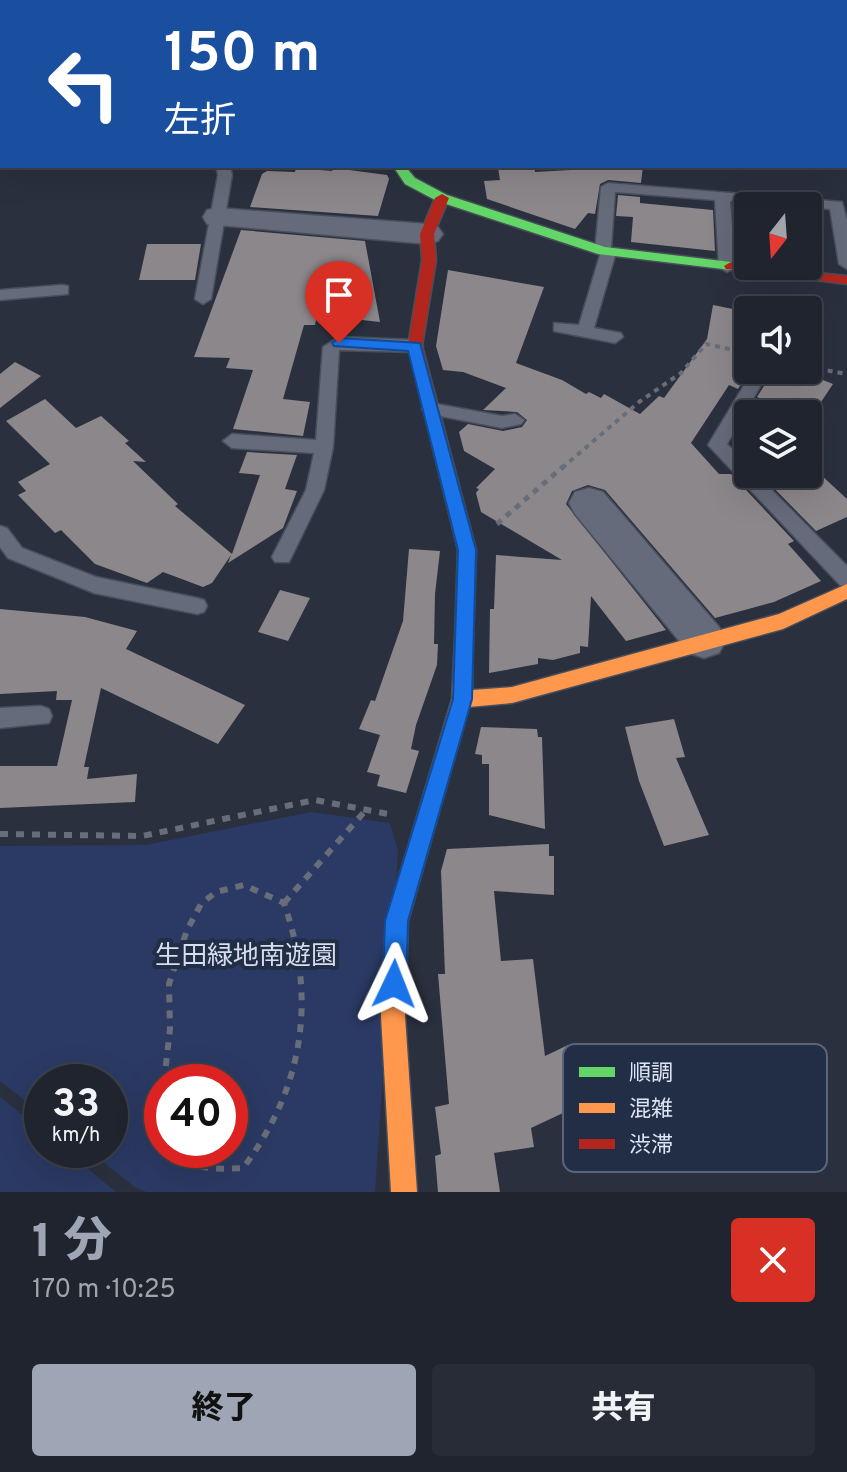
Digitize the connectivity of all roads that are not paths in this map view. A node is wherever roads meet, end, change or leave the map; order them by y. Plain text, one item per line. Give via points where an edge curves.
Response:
1 (223, 168) edge
2 (400, 168) edge
3 (722, 195) junction
4 (442, 198) junction
5 (218, 217) junction
6 (427, 234) junction
7 (606, 252) junction
8 (847, 264) edge
9 (727, 267) junction
10 (847, 280) edge
11 (62, 290) dead end
12 (0, 295) edge
13 (203, 299) dead end
14 (560, 327) dead end
15 (585, 332) junction
16 (615, 337) dead end
17 (415, 346) junction
18 (753, 384) edge
19 (431, 409) junction
20 (515, 420) dead end
21 (232, 441) dead end
22 (324, 447) junction
23 (589, 503) dead end
24 (0, 533) edge
25 (282, 557) dead end
26 (847, 579) edge
27 (847, 591) edge
28 (197, 606) dead end
29 (704, 640) junction
30 (462, 699) junction
31 (41, 716) dead end
32 (0, 718) edge
33 (404, 1192) edge

1 - 5 lane
2 - 4 street via 410,181
3 - 7 lane via 608,187
3 - 8 lane via 837,205
3 - 9 lane
4 - 6 street
4 - 7 street
5 - 6 street
5 - 13 lane
6 - 17 street via 429,260
7 - 9 street
7 - 15 lane
9 - 10 street
11 - 12 lane
14 - 15 lane
15 - 16 lane
17 - 19 street
17 - 22 lane via 331,347
18 - 26 lane via 717,445
19 - 20 lane
19 - 30 street via 467,550
21 - 22 lane
22 - 25 lane via 315,490
23 - 29 street via 654,555
24 - 28 lane via 15,553 94,585
27 - 29 street via 783,621
29 - 30 street via 512,695
30 - 33 street via 397,921 393,1016
31 - 32 lane

